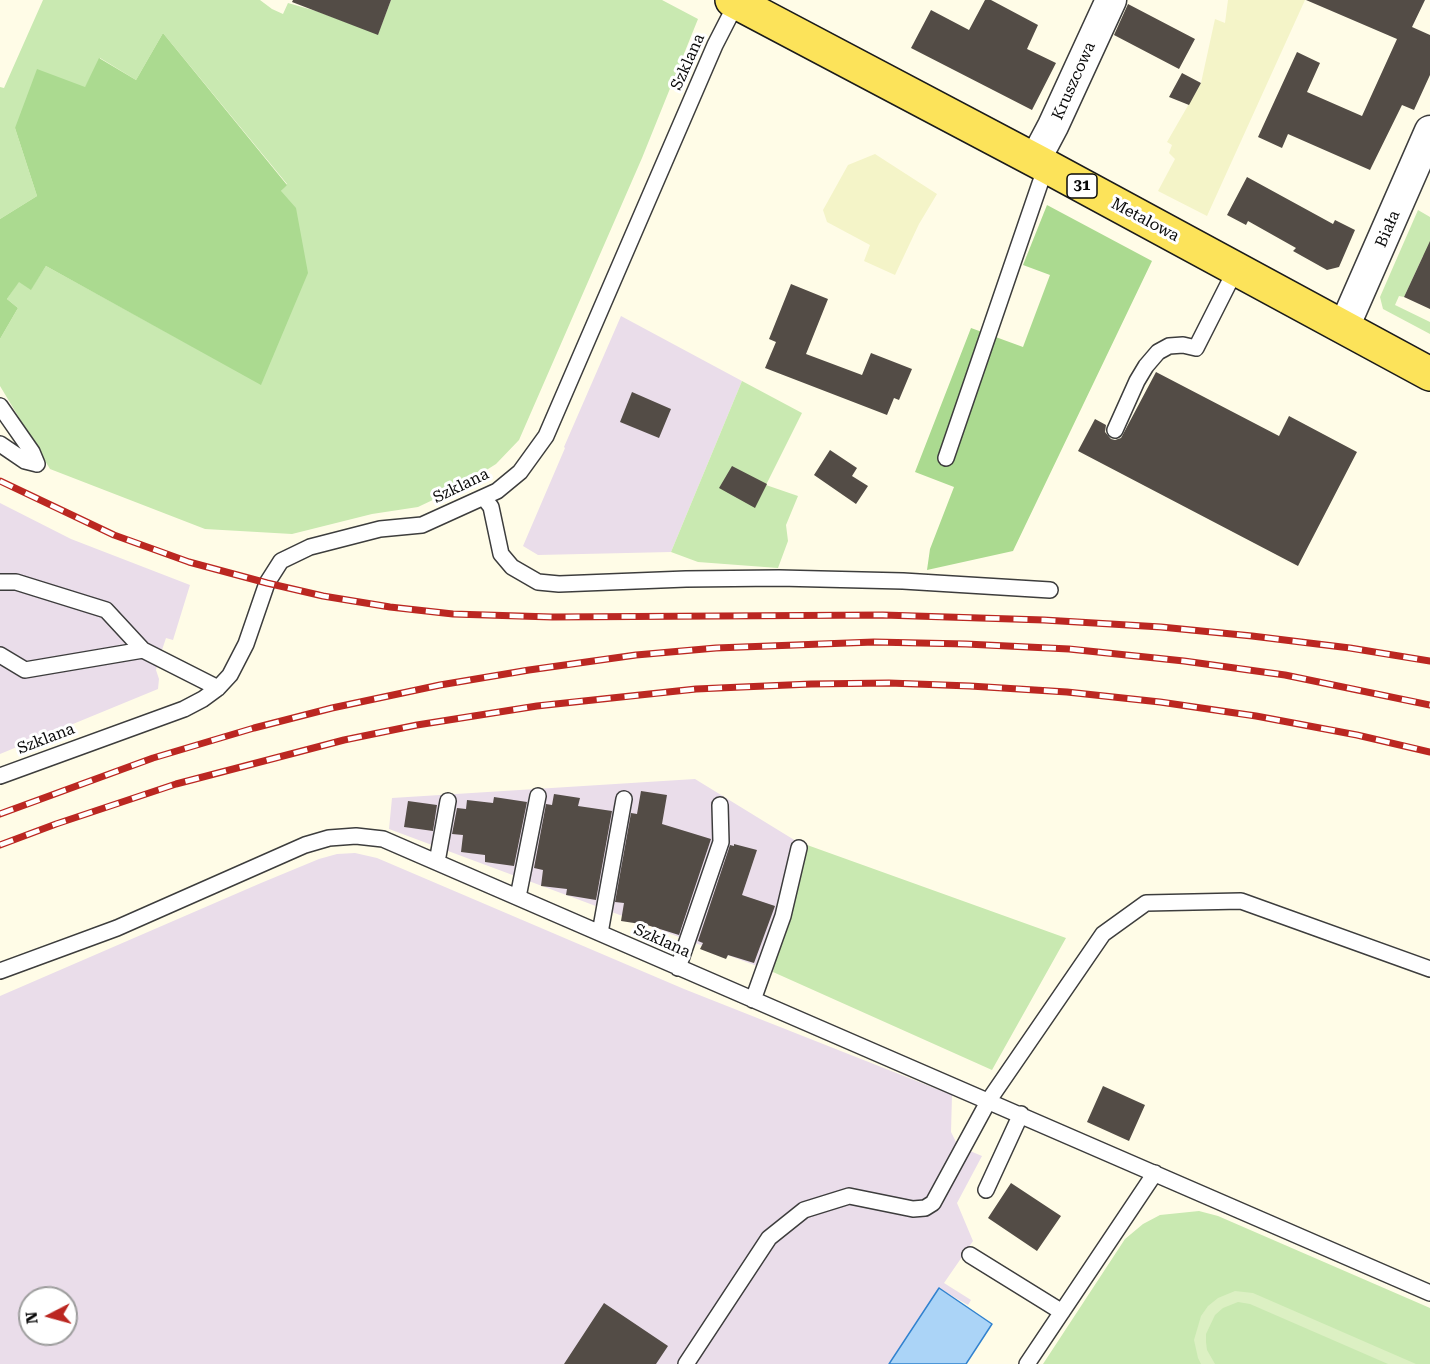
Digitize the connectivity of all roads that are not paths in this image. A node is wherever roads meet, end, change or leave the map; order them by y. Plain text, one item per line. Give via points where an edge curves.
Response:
1 (1111, 0) edge
2 (734, 1) edge
3 (1430, 131) edge
4 (1040, 163) junction
5 (1236, 269) junction
6 (1344, 327) junction
7 (1430, 374) edge
8 (0, 406) edge
9 (1115, 430) dead end
10 (0, 444) edge
11 (946, 458) dead end
12 (484, 498) junction
13 (0, 582) edge
14 (1050, 590) dead end
15 (143, 650) junction
16 (0, 655) edge
17 (218, 688) junction
18 (0, 776) edge
19 (538, 796) dead end
20 (624, 799) dead end
21 (448, 801) dead end
22 (720, 805) dead end
23 (799, 848) dead end
24 (437, 862) junction
25 (518, 897) junction
26 (600, 933) junction
27 (678, 968) junction
28 (1430, 969) edge
29 (0, 971) edge
30 (753, 1000) junction
31 (988, 1100) junction
32 (1021, 1114) junction
33 (1155, 1173) junction
34 (986, 1190) dead end
35 (970, 1255) dead end
36 (1430, 1293) edge
37 (1062, 1312) junction
38 (686, 1364) edge
39 (1028, 1364) edge

1 - 4 street, Kruszcowa
2 - 4 main road, Metalowa / 31
2 - 12 lane, Szklana via 546,436 520,472
3 - 6 street, Biała
4 - 5 main road, Metalowa / 31
4 - 11 lane
5 - 6 main road, Metalowa / 31
5 - 9 lane via 1196,348 1169,346 1158,351 1137,381
6 - 7 main road, Metalowa / 31
8 - 10 lane via 37,464 25,461
12 - 14 lane via 491,507 501,554 512,567 538,582 779,578
12 - 17 lane, Szklana via 422,525 380,529 310,547 281,561 267,584 246,644 230,675
13 - 15 lane via 16,582 106,610
15 - 16 lane via 25,670
15 - 17 lane
17 - 18 lane, Szklana via 184,709
19 - 25 lane
20 - 26 lane
21 - 24 lane
22 - 27 lane via 721,842
23 - 30 lane via 783,916
24 - 25 lane, Szklana
24 - 29 lane, Szklana via 383,839 329,838 117,928
25 - 26 lane, Szklana
26 - 27 lane, Szklana
27 - 30 lane, Szklana
28 - 31 lane via 1241,901 1146,903 1103,934
30 - 31 lane, Szklana
31 - 32 lane, Szklana
31 - 38 lane via 933,1203 913,1209 849,1196 804,1210 769,1238
32 - 33 lane, Szklana
32 - 34 lane
33 - 36 lane, Szklana
33 - 37 lane
35 - 37 lane
37 - 39 lane

